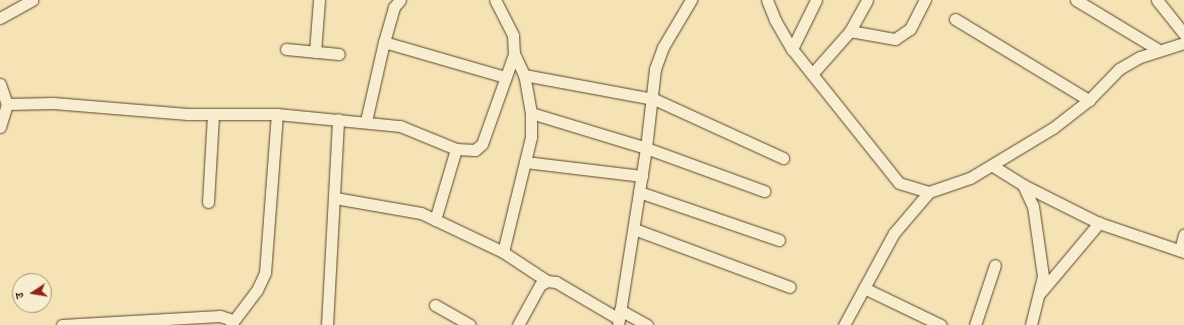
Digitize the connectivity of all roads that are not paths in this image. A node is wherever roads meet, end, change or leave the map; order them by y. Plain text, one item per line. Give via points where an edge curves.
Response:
1 (32, 0) edge
2 (319, 0) edge
3 (400, 0) edge
4 (495, 0) edge
5 (691, 0) edge
6 (768, 0) edge
7 (816, 0) edge
8 (867, 0) edge
9 (924, 0) edge
10 (1076, 0) edge
11 (1157, 0) edge
12 (0, 18) edge
13 (955, 19) dead end
14 (850, 31) junction
15 (1184, 34) edge
16 (384, 42) junction
17 (1184, 43) edge
18 (286, 49) dead end
19 (792, 50) junction
20 (1158, 50) junction
21 (315, 52) junction
22 (339, 54) dead end
23 (514, 54) junction
24 (812, 74) junction
25 (524, 75) junction
26 (505, 77) junction
27 (0, 84) edge
28 (654, 99) junction
29 (1089, 100) junction
30 (7, 104) junction
31 (531, 113) junction
32 (213, 114) junction
33 (277, 114) junction
34 (338, 119) junction
35 (366, 121) junction
36 (0, 127) edge
37 (646, 148) junction
38 (456, 149) junction
39 (783, 158) dead end
40 (525, 162) junction
41 (993, 166) junction
42 (642, 176) junction
43 (1023, 185) junction
44 (764, 191) dead end
45 (639, 192) junction
46 (929, 192) junction
47 (335, 198) junction
48 (208, 202) dead end
49 (435, 220) junction
50 (1099, 223) junction
51 (634, 229) junction
52 (1184, 235) edge
53 (779, 240) dead end
54 (1182, 251) edge
55 (503, 252) junction
56 (995, 265) dead end
57 (547, 281) junction
58 (790, 287) dead end
59 (864, 288) junction
60 (1040, 293) junction
61 (435, 305) dead end
62 (619, 318) edge
63 (153, 322) edge
64 (232, 324) edge
65 (62, 325) edge
66 (327, 325) edge
67 (470, 325) edge
68 (518, 325) edge
69 (647, 325) edge
70 (844, 325) edge
71 (941, 325) edge
72 (975, 325) edge
73 (1031, 325) edge

1 - 12 street
2 - 21 street
3 - 16 street via 394,7
4 - 23 street via 513,35
5 - 28 street via 663,47 654,75
6 - 19 street via 775,20
7 - 19 street
8 - 14 street
9 - 14 street via 910,29 895,39
10 - 20 street
11 - 15 street
13 - 29 street
14 - 24 street
16 - 26 street
16 - 35 street
17 - 20 street
18 - 21 street
19 - 24 street
20 - 29 street via 1119,69
21 - 22 street
23 - 25 street
23 - 26 street
24 - 46 street via 899,183
25 - 28 street
25 - 31 street
26 - 38 street via 482,144 475,150
27 - 30 street
28 - 37 street
28 - 39 street
29 - 41 street via 1053,128
30 - 32 street via 53,103 144,112
30 - 36 street
31 - 37 street
31 - 40 street via 531,137
32 - 33 street
32 - 48 street
33 - 34 street
33 - 64 street via 265,273 257,290
34 - 35 street
34 - 47 street
35 - 38 street via 400,126
37 - 42 street
37 - 44 street
38 - 49 street
40 - 42 street
40 - 55 street
41 - 43 street
41 - 46 street via 970,178
42 - 45 street
43 - 50 street
43 - 60 street via 1033,206 1043,276
45 - 51 street
45 - 53 street
46 - 59 street via 894,233
47 - 49 street via 402,209
47 - 66 street
49 - 55 street
50 - 54 street
50 - 60 street
51 - 58 street
51 - 62 street
52 - 54 street
55 - 57 street
56 - 72 street
57 - 62 street via 556,282
57 - 68 street via 540,285
59 - 70 street
59 - 71 street
60 - 73 street
61 - 67 street
62 - 69 street
63 - 64 street via 220,316 229,319
63 - 65 street

